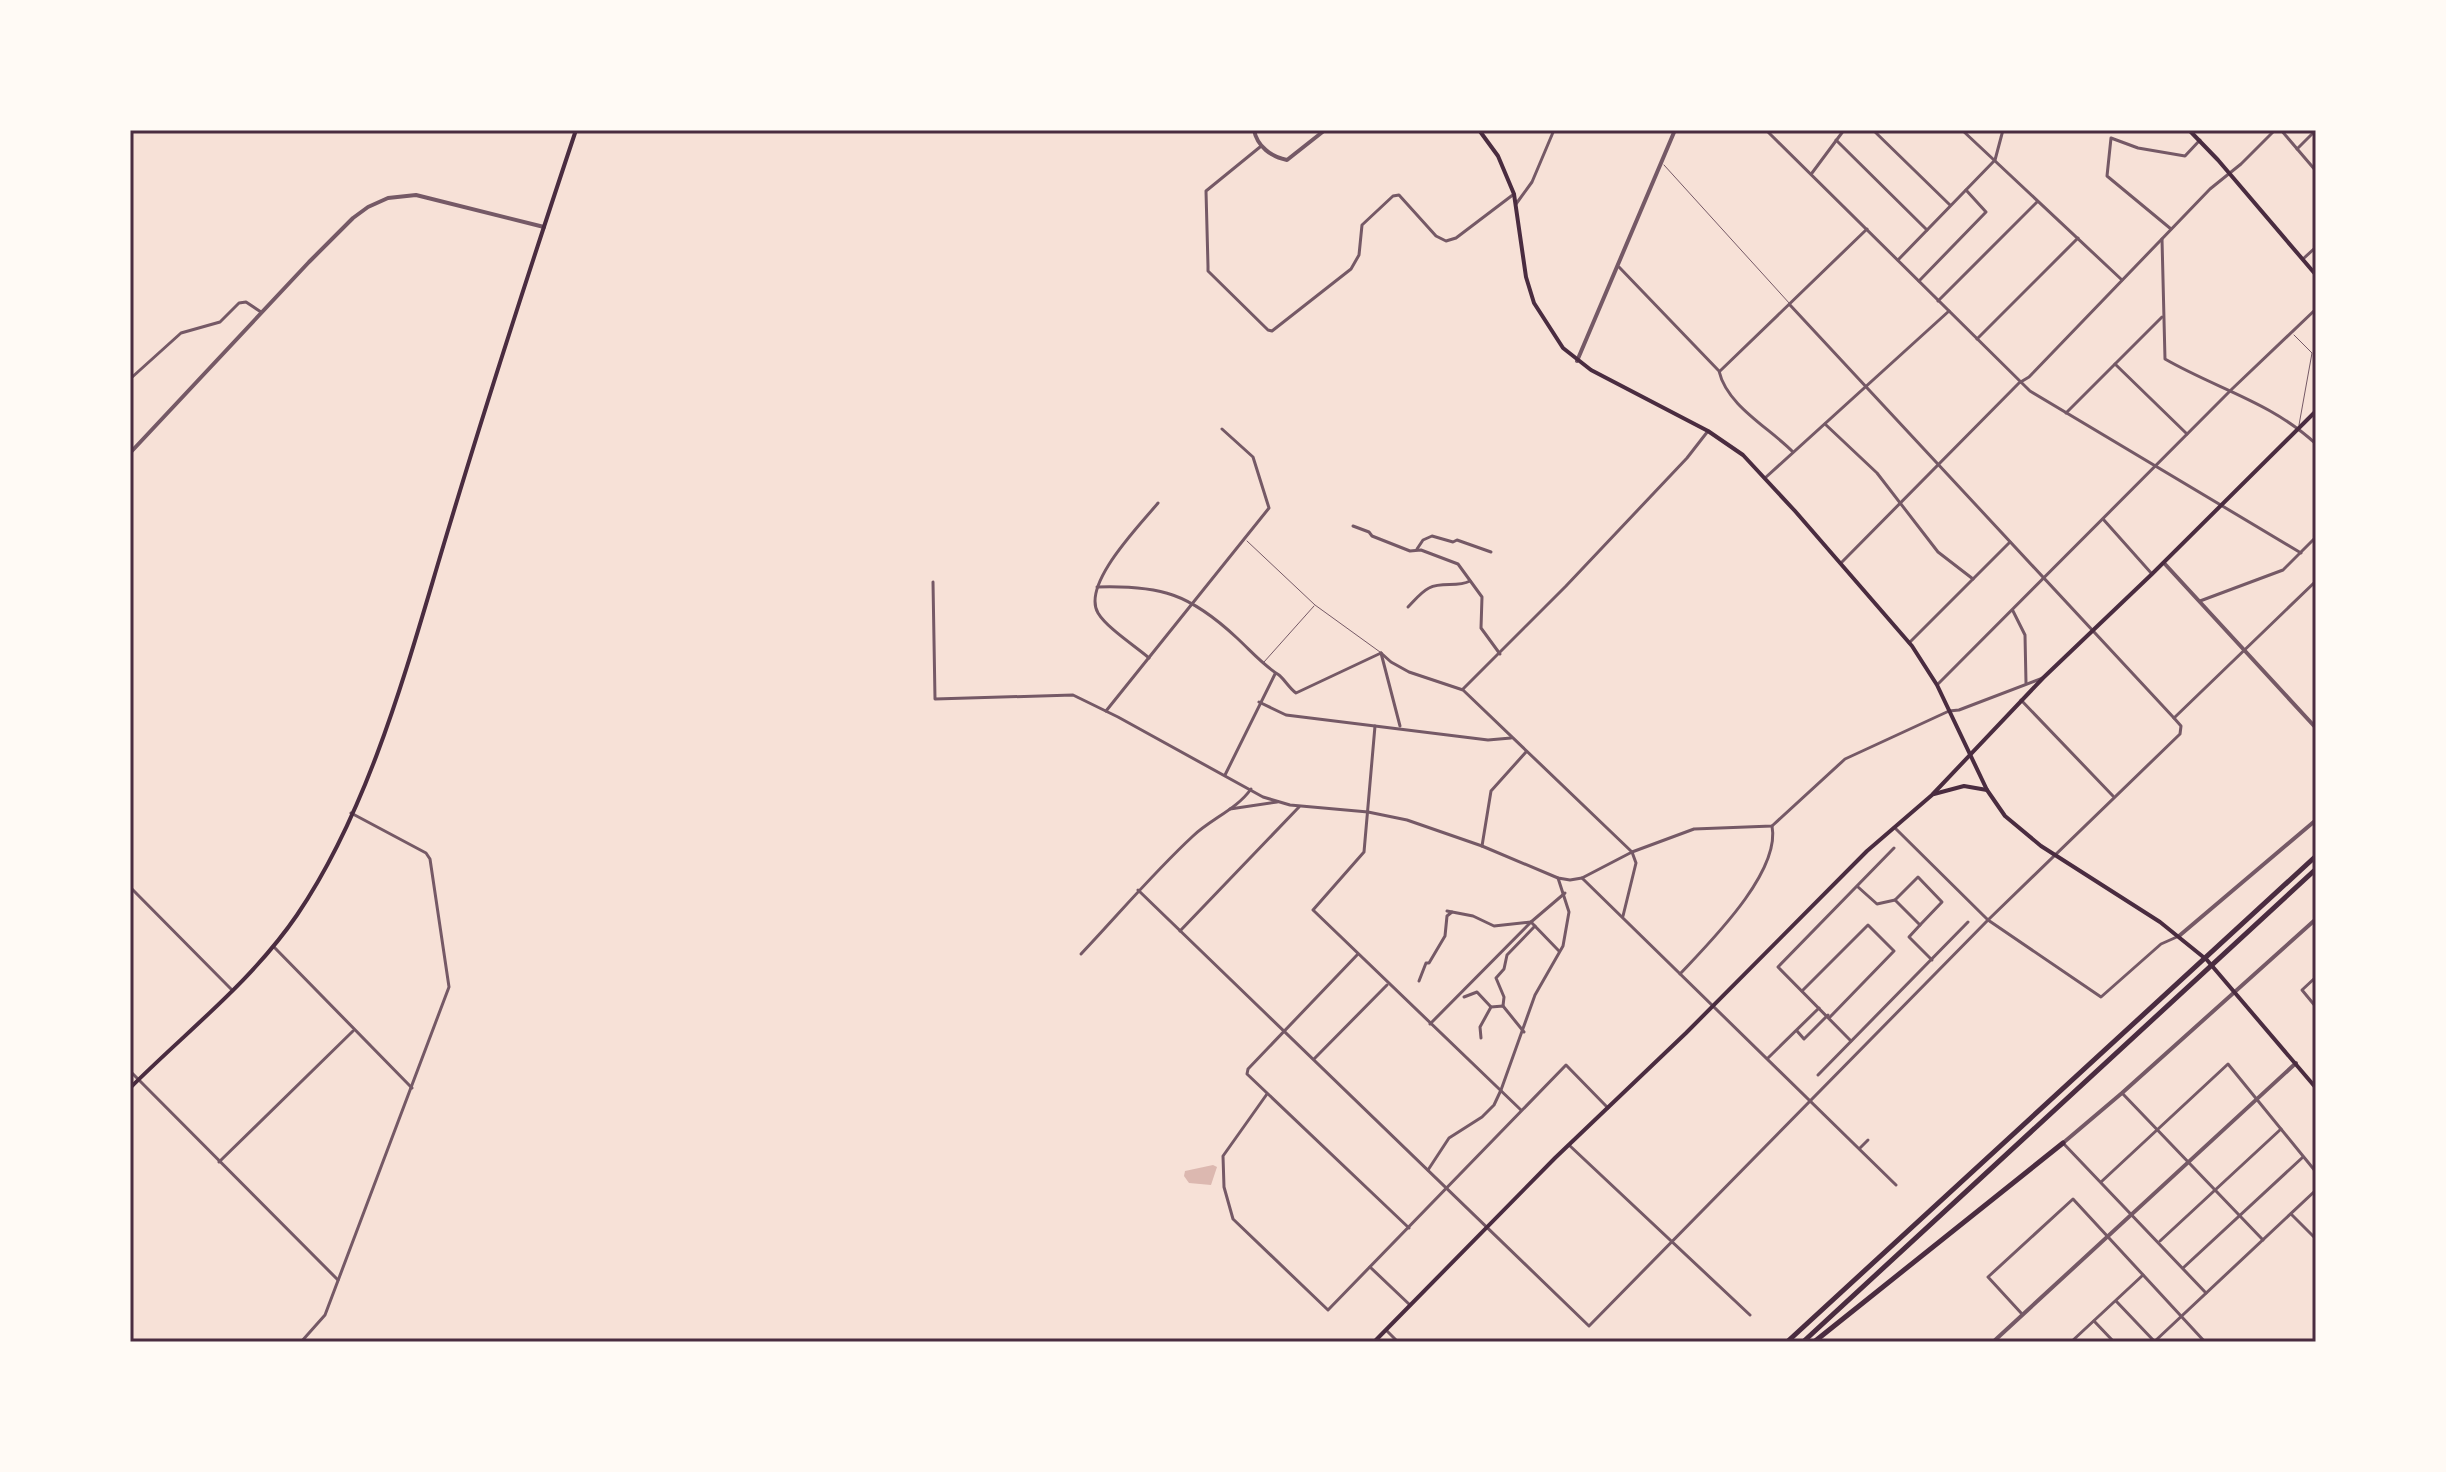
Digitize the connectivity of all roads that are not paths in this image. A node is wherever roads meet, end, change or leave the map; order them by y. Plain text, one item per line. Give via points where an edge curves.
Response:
1 (576, 130) edge
2 (1254, 130) edge
3 (1325, 130) edge
4 (1479, 130) edge
5 (1554, 130) edge
6 (1675, 130) edge
7 (1766, 130) edge
8 (1844, 130) edge
9 (1873, 130) edge
10 (1962, 130) edge
11 (2003, 130) edge
12 (2189, 130) edge
13 (2275, 130) edge
14 (2281, 130) edge
15 (2316, 130) edge
16 (1836, 140) junction
17 (2200, 140) junction
18 (1260, 147) junction
19 (2297, 149) junction
20 (1995, 160) junction
21 (1663, 163) junction
22 (2316, 170) edge
23 (1812, 173) junction
24 (2229, 173) junction
25 (1966, 190) junction
26 (1514, 194) junction
27 (2038, 201) junction
28 (1516, 204) junction
29 (1951, 206) junction
30 (544, 227) junction
31 (1867, 229) junction
32 (2171, 229) junction
33 (1927, 230) junction
34 (2078, 238) junction
35 (2162, 239) junction
36 (2316, 247) edge
37 (2303, 259) junction
38 (1898, 260) junction
39 (1619, 267) junction
40 (2316, 275) edge
41 (2122, 280) junction
42 (1919, 281) junction
43 (1938, 301) junction
44 (1790, 305) junction
45 (2316, 309) edge
46 (1949, 311) junction
47 (261, 312) junction
48 (2163, 316) junction
49 (2292, 332) junction
50 (1977, 339) junction
51 (1577, 361) junction
52 (2115, 364) junction
53 (1719, 371) junction
54 (130, 379) edge
55 (2019, 383) junction
56 (1866, 386) junction
57 (2232, 389) junction
58 (2316, 411) edge
59 (2066, 413) junction
60 (1825, 423) junction
61 (2299, 428) junction
62 (1222, 429) dead end
63 (1708, 431) junction
64 (2187, 435) junction
65 (2316, 444) edge
66 (1793, 452) junction
67 (130, 453) edge
68 (1938, 465) junction
69 (2155, 466) junction
70 (1765, 478) junction
71 (1158, 503) dead end
72 (1901, 503) junction
73 (2222, 506) junction
74 (2103, 519) junction
75 (1353, 526) dead end
76 (2316, 537) edge
77 (1245, 539) junction
78 (2010, 542) junction
79 (1417, 549) junction
80 (1491, 552) dead end
81 (2301, 553) junction
82 (1841, 563) junction
83 (2164, 563) junction
84 (2152, 574) junction
85 (1973, 579) junction
86 (2044, 579) junction
87 (1470, 581) junction
88 (2316, 581) edge
89 (933, 582) dead end
90 (1097, 587) junction
91 (2199, 601) junction
92 (1193, 603) junction
93 (1315, 605) junction
94 (1408, 607) dead end
95 (2013, 611) junction
96 (2093, 631) junction
97 (1909, 643) junction
98 (2244, 650) junction
99 (1381, 653) junction
100 (1500, 654) junction
101 (1149, 658) junction
102 (1263, 664) junction
103 (1275, 674) junction
104 (2043, 678) junction
105 (2026, 683) junction
106 (1937, 685) junction
107 (1463, 690) junction
108 (2021, 700) junction
109 (1259, 702) junction
110 (1106, 711) junction
111 (1949, 711) junction
112 (2174, 718) junction
113 (1375, 726) junction
114 (1400, 728) junction
115 (2316, 728) edge
116 (1512, 738) junction
117 (1527, 752) junction
118 (1969, 754) junction
119 (1225, 775) junction
120 (1251, 789) junction
121 (1987, 790) junction
122 (1932, 795) junction
123 (2114, 797) junction
124 (1278, 802) junction
125 (1300, 806) junction
126 (1230, 809) junction
127 (1368, 812) junction
128 (351, 813) junction
129 (2316, 820) edge
130 (1772, 826) junction
131 (1895, 828) junction
132 (1482, 846) junction
133 (1894, 848) dead end
134 (1632, 852) junction
135 (2054, 854) junction
136 (2316, 856) edge
137 (2316, 869) edge
138 (1558, 878) junction
139 (1582, 878) junction
140 (130, 887) edge
141 (1857, 887) junction
142 (1138, 890) junction
143 (1565, 893) junction
144 (1895, 900) junction
145 (1623, 918) junction
146 (2316, 919) edge
147 (1988, 920) junction
148 (1968, 922) dead end
149 (1533, 924) junction
150 (1920, 925) junction
151 (1180, 931) junction
152 (2179, 936) junction
153 (274, 947) junction
154 (1560, 951) junction
155 (1081, 954) dead end
156 (1358, 954) junction
157 (1932, 960) junction
158 (1680, 974) junction
159 (2316, 977) edge
160 (1419, 981) dead end
161 (1388, 984) junction
162 (232, 990) junction
163 (1802, 991) junction
164 (2235, 994) junction
165 (1464, 997) dead end
166 (1713, 1005) junction
167 (1503, 1006) junction
168 (1491, 1007) junction
169 (1820, 1007) junction
170 (2316, 1007) edge
171 (1829, 1016) junction
172 (1430, 1024) junction
173 (354, 1030) junction
174 (1284, 1031) junction
175 (1796, 1031) junction
176 (1524, 1032) junction
177 (1481, 1038) dead end
178 (1851, 1041) junction
179 (1768, 1058) junction
180 (1314, 1059) junction
181 (2296, 1063) junction
182 (130, 1071) edge
183 (1818, 1075) dead end
184 (139, 1080) junction
185 (130, 1088) edge
186 (412, 1088) junction
187 (2316, 1088) edge
188 (1501, 1090) junction
189 (2122, 1093) junction
190 (1267, 1094) junction
191 (2256, 1099) junction
192 (1810, 1100) junction
193 (1608, 1108) junction
194 (1521, 1110) junction
195 (2157, 1129) junction
196 (2281, 1129) junction
197 (1868, 1140) dead end
198 (2063, 1143) junction
199 (1569, 1145) junction
200 (1860, 1148) junction
201 (2303, 1157) junction
202 (219, 1162) junction
203 (2188, 1162) junction
204 (1428, 1170) junction
205 (2316, 1172) edge
206 (2101, 1182) junction
207 (1896, 1185) dead end
208 (1448, 1188) junction
209 (2215, 1190) junction
210 (2316, 1190) edge
211 (2131, 1214) junction
212 (2291, 1214) junction
213 (2240, 1215) junction
214 (1488, 1226) junction
215 (1409, 1228) junction
216 (2107, 1236) junction
217 (2316, 1239) edge
218 (2263, 1240) junction
219 (1671, 1242) junction
220 (2159, 1242) junction
221 (1370, 1267) junction
222 (2183, 1268) junction
223 (2143, 1275) junction
224 (338, 1280) junction
225 (2206, 1293) junction
226 (2116, 1300) junction
227 (1410, 1305) junction
228 (1750, 1315) dead end
229 (2022, 1315) junction
230 (2181, 1316) junction
231 (2094, 1321) junction
232 (1386, 1330) junction
233 (1996, 1341) edge
234 (301, 1342) edge
235 (1374, 1342) edge
236 (1398, 1342) edge
237 (1787, 1342) edge
238 (1803, 1342) edge
239 (1814, 1342) edge
240 (2071, 1342) edge
241 (2114, 1342) edge
242 (2154, 1342) edge
243 (2205, 1342) edge

1 - 30 main road
2 - 18 street
3 - 18 street via 1287,160
4 - 26 main road via 1498,156
5 - 28 street via 1532,182
6 - 21 street
7 - 23 street
8 - 16 street
9 - 29 street
10 - 20 street
11 - 20 street
12 - 17 main road
13 - 24 street
14 - 19 street
15 - 19 street
16 - 23 street
16 - 33 street
17 - 24 main road
17 - 32 street via 2185,156 2111,138 2107,176
18 - 26 street via 1206,191 1208,271 1272,331 1351,269 1359,255 1362,225 1393,196 1399,195 1446,241
19 - 22 street
20 - 25 street
20 - 27 street
21 - 39 street
21 - 44 lane
23 - 31 street
24 - 32 street
24 - 37 main road
25 - 29 street
25 - 42 street via 1986,212
26 - 28 main road
27 - 34 street
27 - 43 street
28 - 51 main road via 1534,303
29 - 33 street
30 - 47 street via 425,197 388,198 353,218
30 - 128 main road via 391,719
31 - 38 street
31 - 44 street
32 - 35 street
33 - 38 street
34 - 41 street
34 - 50 street
35 - 41 street
35 - 48 street
36 - 37 street
37 - 40 main road
38 - 42 street
39 - 51 street
39 - 53 street
41 - 55 street
42 - 43 street
43 - 46 street
44 - 53 street
44 - 56 street
45 - 49 street
46 - 50 street
46 - 56 street
47 - 54 street via 239,303 220,322 181,333
47 - 67 street
48 - 52 street
48 - 57 street via 2165,359
49 - 57 street
49 - 61 lane via 2312,353
50 - 55 street
51 - 63 main road
52 - 59 street
52 - 64 street
53 - 66 street via 1745,410
55 - 59 street
55 - 68 street
56 - 60 street
56 - 68 street
57 - 61 street
57 - 64 street
58 - 61 main road
59 - 69 street
60 - 66 street
60 - 72 street via 1872,466
61 - 65 street
61 - 73 main road
62 - 77 street via 1253,457 1269,508
63 - 70 main road
63 - 100 street
64 - 69 street
66 - 70 street
68 - 72 street
68 - 78 street
69 - 73 street
69 - 74 street
70 - 82 main road
71 - 90 street
72 - 82 street
72 - 85 street via 1938,552
73 - 81 street
73 - 83 main road
74 - 84 street
74 - 86 street
75 - 79 street via 1410,551
76 - 81 street
77 - 92 street
77 - 93 lane
78 - 85 street
78 - 86 street
79 - 80 street via 1432,536
79 - 87 street via 1458,564
81 - 91 street via 2274,575
82 - 97 main road
83 - 84 main road
83 - 91 street
84 - 96 main road
85 - 97 street
86 - 95 street
86 - 96 street
87 - 94 street via 1428,588
87 - 100 street via 1482,597 1481,628
88 - 98 street
89 - 110 street via 935,699 1063,694
90 - 92 street via 1144,587
90 - 101 street via 1099,615
91 - 98 street
92 - 101 street
92 - 102 street
93 - 99 lane
93 - 102 lane
95 - 105 street via 2025,635
95 - 106 street
96 - 104 main road
96 - 112 street
97 - 106 main road
98 - 112 street
98 - 115 street
99 - 103 street via 1296,693
99 - 107 street via 1409,672
99 - 114 street
100 - 107 street
101 - 110 street
102 - 103 street
103 - 109 street
104 - 105 street
104 - 108 main road
105 - 111 street
106 - 111 main road
107 - 116 street
108 - 118 main road
108 - 123 street
109 - 113 street via 1286,715
109 - 119 street
110 - 119 street
111 - 118 main road
111 - 130 street via 1845,759
112 - 123 street via 2180,734
113 - 114 street
113 - 127 street
114 - 116 street via 1488,740
116 - 117 street
117 - 132 street via 1491,791
117 - 134 street
118 - 121 main road
118 - 122 main road
119 - 120 street
120 - 124 street
120 - 126 street
121 - 122 main road via 1964,786
121 - 135 main road via 2013,823
122 - 131 main road
123 - 135 street
124 - 125 street
124 - 126 street
125 - 127 street
125 - 151 street
126 - 142 street via 1195,834
127 - 132 street
127 - 156 street via 1364,852 1313,910
128 - 153 main road via 312,891
128 - 186 street via 430,859 449,987
129 - 152 street
130 - 134 street via 1694,829
130 - 158 street via 1774,839 1765,867
131 - 147 street
131 - 166 main road
132 - 138 street
133 - 141 street
134 - 139 street
134 - 145 street via 1636,863
135 - 147 street
135 - 152 main road
136 - 237 highway
137 - 238 highway
138 - 139 street
138 - 143 street
139 - 145 street
140 - 162 street
141 - 144 street via 1877,904
141 - 163 street via 1778,967
142 - 151 street
142 - 155 street
143 - 149 street
143 - 154 street via 1568,925
144 - 150 street
144 - 150 street via 1918,877 1942,902
145 - 158 street
146 - 164 street
147 - 152 street via 2101,997 2161,944
147 - 192 street
148 - 157 street
149 - 154 street
149 - 160 street via 1494,926 1449,911 1445,936
149 - 167 street via 1496,978
149 - 172 street
150 - 157 street via 1909,937
151 - 174 street
152 - 164 main road
153 - 162 main road
153 - 173 street
154 - 176 street via 1535,995
156 - 161 street
156 - 174 street
157 - 178 street
158 - 166 street
159 - 170 street via 2302,990
161 - 172 street
161 - 180 street
162 - 184 main road
163 - 169 street
163 - 171 street via 1868,925 1894,951
164 - 181 main road
164 - 189 street
165 - 168 street via 1477,992
166 - 179 street
166 - 193 main road
167 - 168 street
167 - 176 street
168 - 177 street via 1480,1027
169 - 171 street
169 - 175 street
171 - 175 street via 1804,1039
171 - 178 street
172 - 188 street
173 - 186 street
173 - 202 street
174 - 180 street
174 - 190 street via 1247,1071
175 - 179 street
176 - 188 street
178 - 183 street
179 - 192 street
180 - 204 street
181 - 187 main road
181 - 191 street
182 - 184 street
184 - 185 main road
184 - 202 street
186 - 224 street
188 - 194 street
188 - 204 street via 1482,1117 1449,1138
189 - 195 street
189 - 198 street
190 - 215 street
190 - 221 street via 1223,1156 1233,1219 1328,1310
191 - 195 street via 2228,1064
191 - 196 street
191 - 203 street
192 - 200 street
192 - 219 street
193 - 194 street via 1566,1065
193 - 199 main road
194 - 208 street
195 - 203 street
195 - 206 street
196 - 201 street
196 - 209 street
197 - 200 street
198 - 206 street
198 - 239 highway
199 - 214 main road
199 - 219 street
200 - 207 street
201 - 205 street
201 - 213 street
202 - 224 street
203 - 209 street
203 - 211 street
204 - 208 street
206 - 211 street
208 - 214 street
208 - 215 street
209 - 213 street
209 - 220 street
210 - 212 street
211 - 216 street
211 - 220 street
212 - 217 street
212 - 218 street
213 - 218 street
213 - 222 street
214 - 219 street via 1589,1326
214 - 227 main road
215 - 221 street
216 - 223 street
216 - 229 street
216 - 229 street via 2073,1199 1988,1277
218 - 225 street
219 - 228 street
220 - 222 street
221 - 227 street
222 - 225 street
223 - 226 street
223 - 230 street
224 - 234 street via 325,1315
225 - 230 street
226 - 231 street
226 - 242 street
227 - 232 main road
229 - 233 street
230 - 242 street
230 - 243 street
231 - 240 street
231 - 241 street
232 - 235 main road
232 - 236 street

